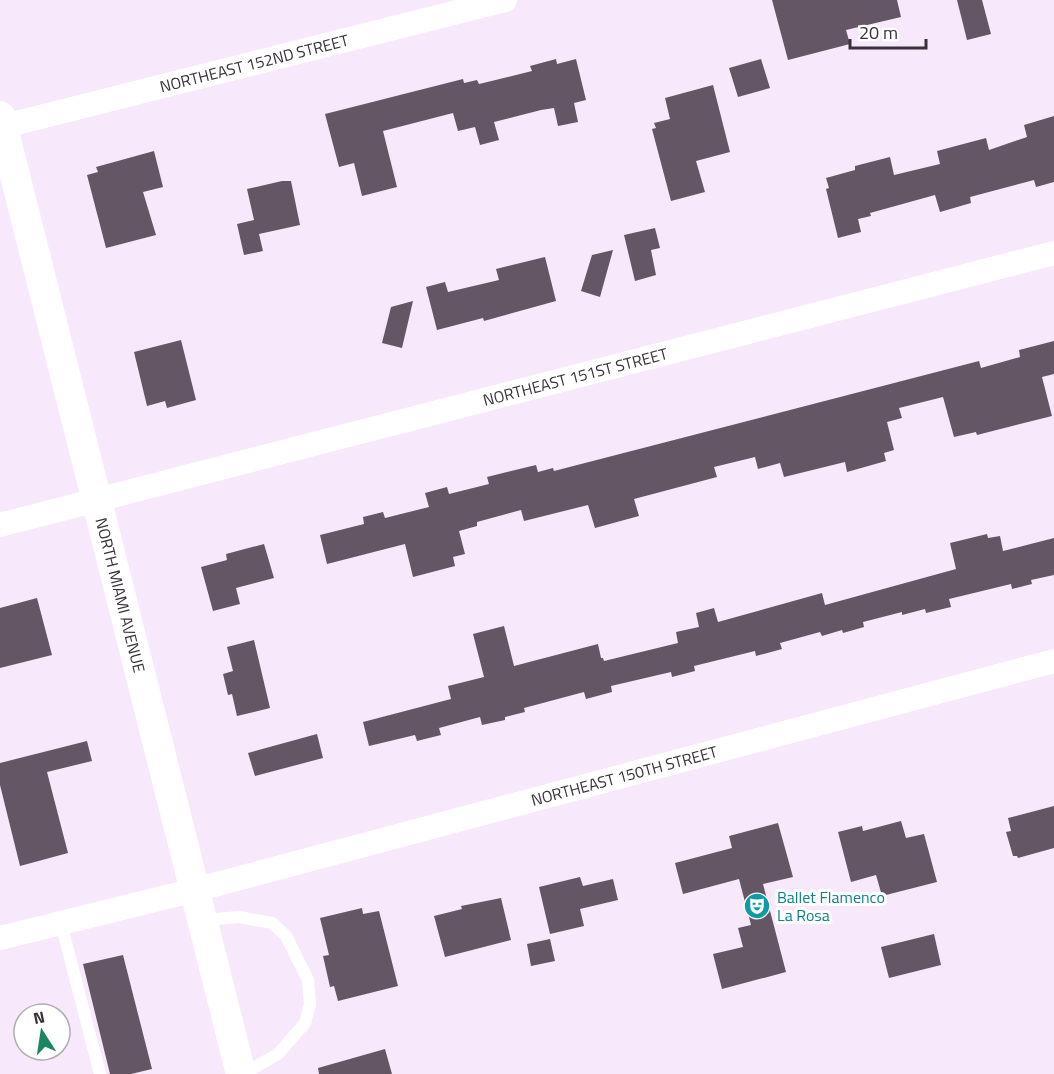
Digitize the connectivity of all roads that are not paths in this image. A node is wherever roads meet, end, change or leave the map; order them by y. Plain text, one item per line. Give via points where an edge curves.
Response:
1 (506, 0) edge
2 (1, 123) edge
3 (1054, 253) edge
4 (96, 500) junction
5 (0, 525) edge
6 (1054, 662) edge
7 (195, 890) junction
8 (203, 920) junction
9 (61, 923) junction
10 (0, 938) edge
11 (100, 1074) edge
12 (242, 1074) edge

1 - 2 street, NORTHEAST 152ND STREET
2 - 4 street, NORTH MIAMI AVENUE
3 - 4 street, NORTHEAST 151ST STREET
4 - 5 street, NORTHEAST 151ST STREET
4 - 7 street, NORTH MIAMI AVENUE
6 - 7 street, NORTHEAST 150TH STREET
7 - 8 street, NORTH MIAMI AVENUE
7 - 9 street, NORTHEAST 150TH STREET
8 - 12 street, NORTH MIAMI AVENUE
8 - 12 lane via 239,917 272,923 286,936 308,980 310,1004 305,1023 278,1054
9 - 10 street, NORTHEAST 150TH STREET
9 - 11 lane

